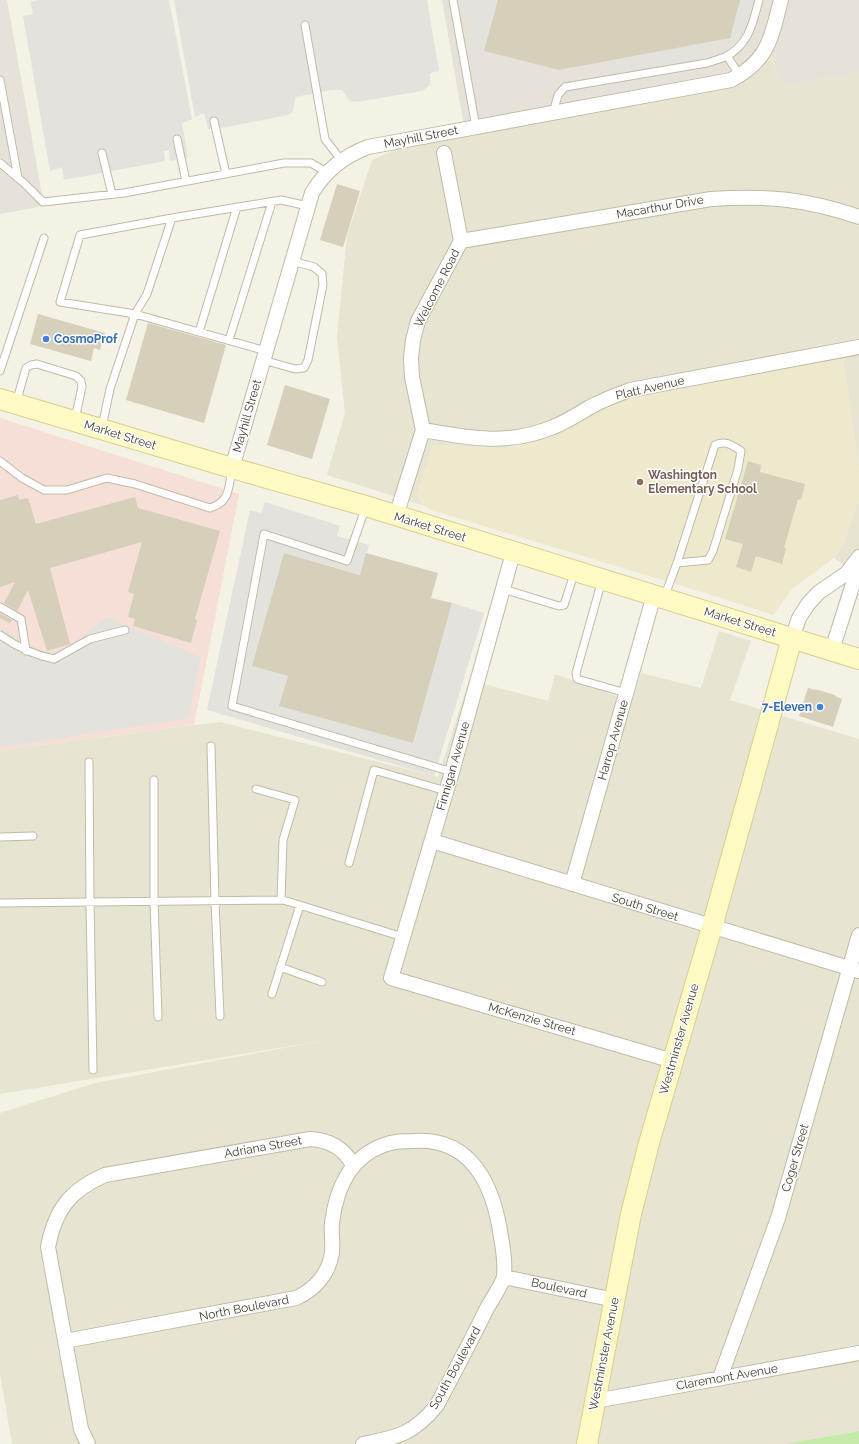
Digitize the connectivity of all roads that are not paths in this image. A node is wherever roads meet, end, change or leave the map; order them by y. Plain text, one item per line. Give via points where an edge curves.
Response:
1 (453, 0) edge
2 (759, 0) edge
3 (781, 0) edge
4 (306, 25) dead end
5 (727, 56) junction
6 (740, 76) junction
7 (0, 80) edge
8 (554, 113) junction
9 (214, 121) dead end
10 (476, 127) junction
11 (177, 139) dead end
12 (102, 153) dead end
13 (444, 153) dead end
14 (341, 160) junction
15 (0, 163) edge
16 (328, 172) junction
17 (226, 174) junction
18 (18, 178) junction
19 (186, 181) junction
20 (112, 194) junction
21 (272, 202) junction
22 (308, 206) junction
23 (237, 207) junction
24 (859, 217) edge
25 (172, 218) junction
26 (44, 238) dead end
27 (461, 241) junction
28 (292, 261) junction
29 (135, 314) junction
30 (199, 332) junction
31 (229, 340) junction
32 (859, 347) edge
33 (265, 356) junction
34 (0, 371) edge
35 (8, 401) edge
36 (75, 422) junction
37 (102, 430) junction
38 (423, 430) junction
39 (0, 462) edge
40 (232, 468) junction
41 (366, 506) junction
42 (396, 516) junction
43 (513, 553) junction
44 (859, 557) edge
45 (677, 563) junction
46 (859, 565) edge
47 (575, 571) junction
48 (602, 580) junction
49 (503, 589) junction
50 (659, 597) junction
51 (0, 607) edge
52 (125, 630) dead end
53 (0, 635) edge
54 (792, 638) junction
55 (832, 650) junction
56 (26, 651) junction
57 (859, 659) edge
58 (626, 693) junction
59 (211, 746) dead end
60 (89, 762) dead end
61 (452, 772) junction
62 (154, 780) dead end
63 (256, 789) dead end
64 (446, 791) junction
65 (33, 836) dead end
66 (0, 837) edge
67 (432, 841) junction
68 (349, 863) dead end
69 (572, 884) junction
70 (281, 900) junction
71 (154, 901) junction
72 (214, 901) junction
73 (90, 902) junction
74 (0, 903) edge
75 (300, 905) junction
76 (712, 927) junction
77 (859, 936) edge
78 (403, 937) junction
79 (280, 967) junction
80 (854, 970) edge
81 (391, 978) joint
82 (322, 982) dead end
83 (272, 994) dead end
84 (220, 1016) dead end
85 (158, 1017) dead end
86 (673, 1061) junction
87 (93, 1070) dead end
88 (353, 1165) junction
89 (504, 1277) junction
90 (615, 1300) junction
91 (65, 1341) junction
92 (859, 1353) edge
93 (720, 1378) junction
94 (595, 1401) junction
95 (88, 1444) edge
96 (363, 1444) edge
97 (587, 1444) edge

1 - 10 lane
2 - 5 lane via 748,36
3 - 6 street, Mayhill Street via 771,39 764,53
4 - 14 lane via 326,139
5 - 6 lane
5 - 8 lane via 707,62 565,87 558,95
6 - 8 street, Mayhill Street via 731,80
7 - 18 lane
8 - 10 street, Mayhill Street
9 - 17 lane
10 - 14 street, Mayhill Street via 368,147
11 - 19 lane
12 - 20 lane
13 - 27 street, Welcome Road
14 - 16 street, Mayhill Street
15 - 18 lane
16 - 17 lane via 311,163 284,163
16 - 22 street, Mayhill Street via 312,193
17 - 19 lane
18 - 20 lane via 43,202
19 - 20 lane
21 - 22 lane via 281,200
21 - 23 lane
21 - 31 lane
22 - 28 street, Mayhill Street
23 - 25 lane
23 - 30 lane
24 - 27 street, Macarthur Drive via 818,205 778,198 744,197 711,199
25 - 29 lane via 147,294
25 - 29 lane via 80,235 60,302
26 - 34 lane
27 - 38 street, Welcome Road via 418,322 413,340 412,377
28 - 33 street, Mayhill Street
28 - 33 lane via 314,267 322,274 323,285 308,360 304,368 295,369
29 - 30 lane
29 - 37 lane via 110,389
30 - 31 lane
31 - 33 lane
32 - 38 street, Platt Avenue via 630,390 551,428 528,435 480,439
33 - 40 street, Mayhill Street
35 - 36 main road, Market Street
35 - 36 lane via 26,368 37,364 55,369 76,376 81,381
36 - 37 main road, Market Street
37 - 40 main road, Market Street
38 - 42 street, Welcome Road
39 - 40 lane via 44,490 67,490 107,478 135,484 210,508 219,505 226,498
40 - 41 main road, Market Street
41 - 42 main road, Market Street
41 - 61 lane via 348,561 264,534 232,706
42 - 43 main road, Market Street
43 - 47 main road, Market Street
43 - 49 street, Finnigan Avenue
44 - 54 street via 846,573 818,593 808,604 799,618
45 - 45 lane via 708,560 713,551 741,451 730,444 721,442 714,445
45 - 50 lane
46 - 55 street
47 - 48 main road, Market Street
47 - 49 lane via 564,605 559,606
48 - 50 main road, Market Street
48 - 58 lane via 576,673 577,679
49 - 61 street, Finnigan Avenue
50 - 54 main road, Market Street
50 - 58 street, Harrop Avenue
51 - 56 lane via 21,619
52 - 56 lane via 90,639 54,659
53 - 56 lane
54 - 55 main road, Market Street
54 - 76 main road, Westminster Avenue
55 - 57 main road, Market Street
58 - 69 street, Harrop Avenue
59 - 72 lane
60 - 73 lane
61 - 64 street, Finnigan Avenue
62 - 71 lane
63 - 70 lane via 295,800 283,840
64 - 67 street, Finnigan Avenue
64 - 68 lane via 374,770
65 - 66 lane
67 - 69 street, South Street
67 - 78 street, Finnigan Avenue
69 - 76 street, South Street
70 - 72 lane
70 - 75 lane
71 - 72 lane
71 - 73 lane
71 - 85 lane
72 - 84 lane
73 - 74 lane
73 - 87 lane
75 - 78 lane
75 - 79 lane
76 - 80 street, South Street
76 - 86 main road, Westminster Avenue
77 - 80 street, Coger Street
78 - 81 street, Finnigan Avenue
79 - 82 lane
79 - 83 lane
80 - 93 street, Coger Street via 778,1218
81 - 86 street, McKenzie Street
86 - 90 main road, Westminster Avenue via 631,1214
88 - 89 street via 370,1151 400,1141 434,1142 460,1153 483,1176 495,1203 503,1248
88 - 91 street, North Boulevard via 338,1193 332,1223 332,1253 328,1265 314,1287 303,1295
88 - 91 street, Adriana Street via 342,1150 332,1144 310,1138 105,1175 91,1181 66,1201 51,1229 48,1247
89 - 90 street, Boulevard
89 - 96 street, South Boulevard via 437,1405 427,1418 402,1435
90 - 94 main road, Westminster Avenue
91 - 95 street via 81,1429
92 - 93 street, Claremont Avenue
93 - 94 street, Claremont Avenue
94 - 97 main road, Westminster Avenue

